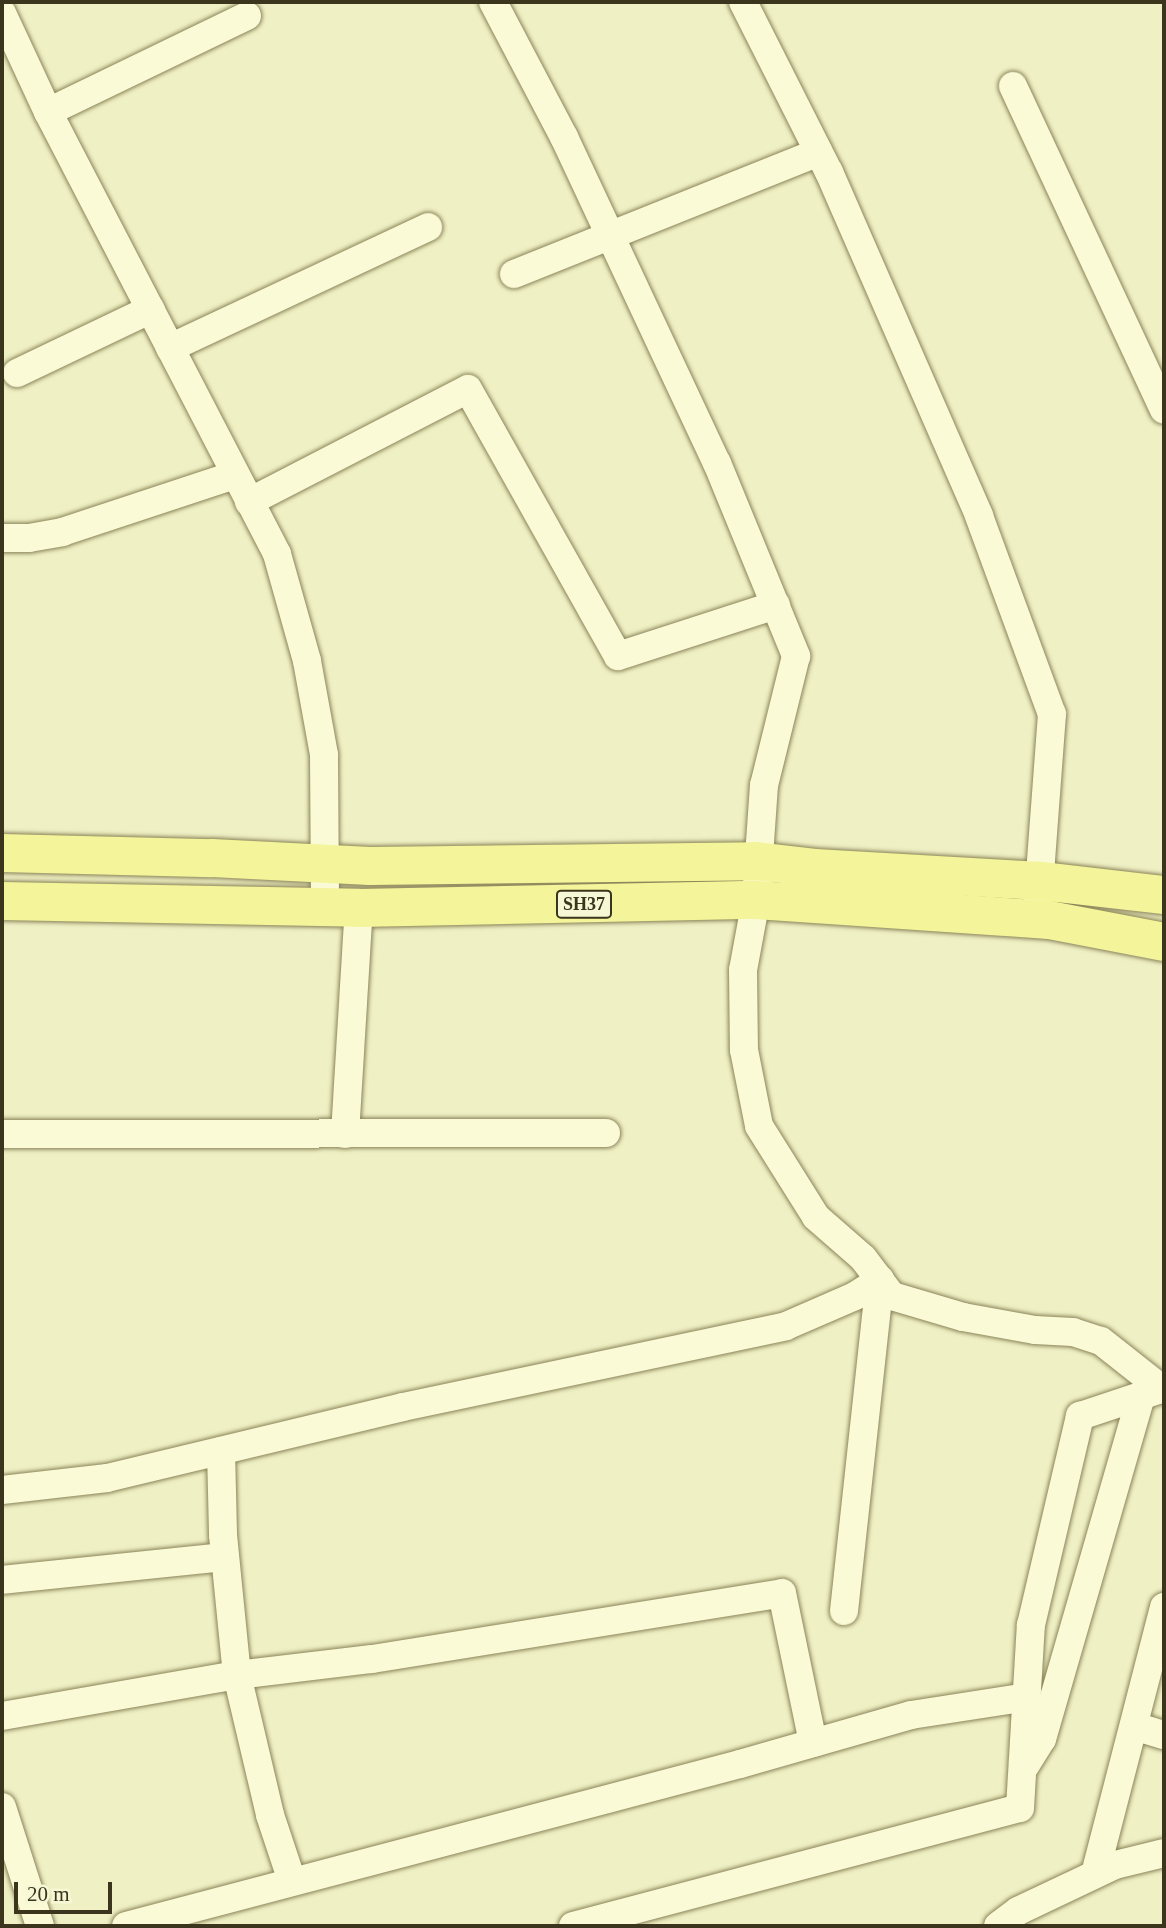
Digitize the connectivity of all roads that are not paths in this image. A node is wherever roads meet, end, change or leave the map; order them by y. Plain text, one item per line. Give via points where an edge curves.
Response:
1 (493, 2) edge
2 (743, 2) edge
3 (2, 13) edge
4 (247, 16) dead end
5 (1013, 86) dead end
6 (48, 112) junction
7 (819, 152) junction
8 (428, 228) dead end
9 (611, 236) junction
10 (514, 274) dead end
11 (151, 309) junction
12 (170, 348) junction
13 (17, 373) dead end
14 (1164, 410) edge
15 (234, 475) junction
16 (249, 502) junction
17 (2, 538) edge
18 (776, 606) junction
19 (2, 853) edge
20 (757, 861) junction
21 (323, 863) junction
22 (1041, 881) junction
23 (1164, 895) edge
24 (756, 900) junction
25 (2, 901) edge
26 (342, 908) junction
27 (1036, 920) junction
28 (1164, 942) edge
29 (606, 1133) dead end
30 (2, 1134) edge
31 (345, 1134) junction
32 (880, 1280) junction
33 (1156, 1391) edge
34 (221, 1451) junction
35 (2, 1490) edge
36 (225, 1557) junction
37 (2, 1580) edge
38 (844, 1611) dead end
39 (1163, 1622) edge
40 (237, 1675) junction
41 (1027, 1697) junction
42 (2, 1716) edge
43 (1135, 1726) junction
44 (1164, 1735) edge
45 (813, 1743) junction
46 (1022, 1770) junction
47 (2, 1807) edge
48 (1164, 1853) edge
49 (1095, 1874) junction
50 (292, 1881) junction
51 (40, 1926) edge
52 (126, 1926) edge
53 (573, 1926) edge
54 (998, 1926) edge

1 - 9 street
2 - 7 street
3 - 6 street
4 - 6 street
5 - 14 street
6 - 11 street
7 - 9 street
7 - 22 street via 979,516 1052,714
8 - 12 street
9 - 10 street
9 - 18 street via 717,463
11 - 12 street
11 - 13 street
12 - 15 street
15 - 16 street
15 - 17 street via 62,531
16 - 18 street via 468,389 618,656
16 - 21 street via 277,554 307,661 324,755
18 - 20 street via 796,656 764,785
19 - 21 main road, SH37
20 - 21 main road, SH37
20 - 22 main road, SH37 via 815,869
20 - 24 street
21 - 26 street
22 - 23 main road, SH37
22 - 27 street
24 - 26 main road, SH37
24 - 27 main road, SH37
24 - 32 street via 743,983 744,1050 759,1126 816,1217 863,1258
25 - 26 main road, SH37
26 - 31 street
27 - 28 main road, SH37
29 - 31 street
30 - 31 street
32 - 33 street via 892,1296 963,1317 1073,1332 1101,1341
32 - 34 street via 786,1326
32 - 38 street
33 - 41 street via 1080,1416 1031,1625
33 - 46 street via 1042,1739
34 - 35 street via 107,1478
34 - 36 street
36 - 37 street
36 - 40 street
39 - 43 street
40 - 42 street
40 - 45 street via 373,1659 782,1593
40 - 50 street via 270,1815
41 - 45 street via 911,1715
41 - 46 street
43 - 44 street
43 - 49 street
45 - 50 street
46 - 53 street via 1020,1808
47 - 51 street
48 - 49 street
49 - 54 street via 1018,1911
50 - 52 street

